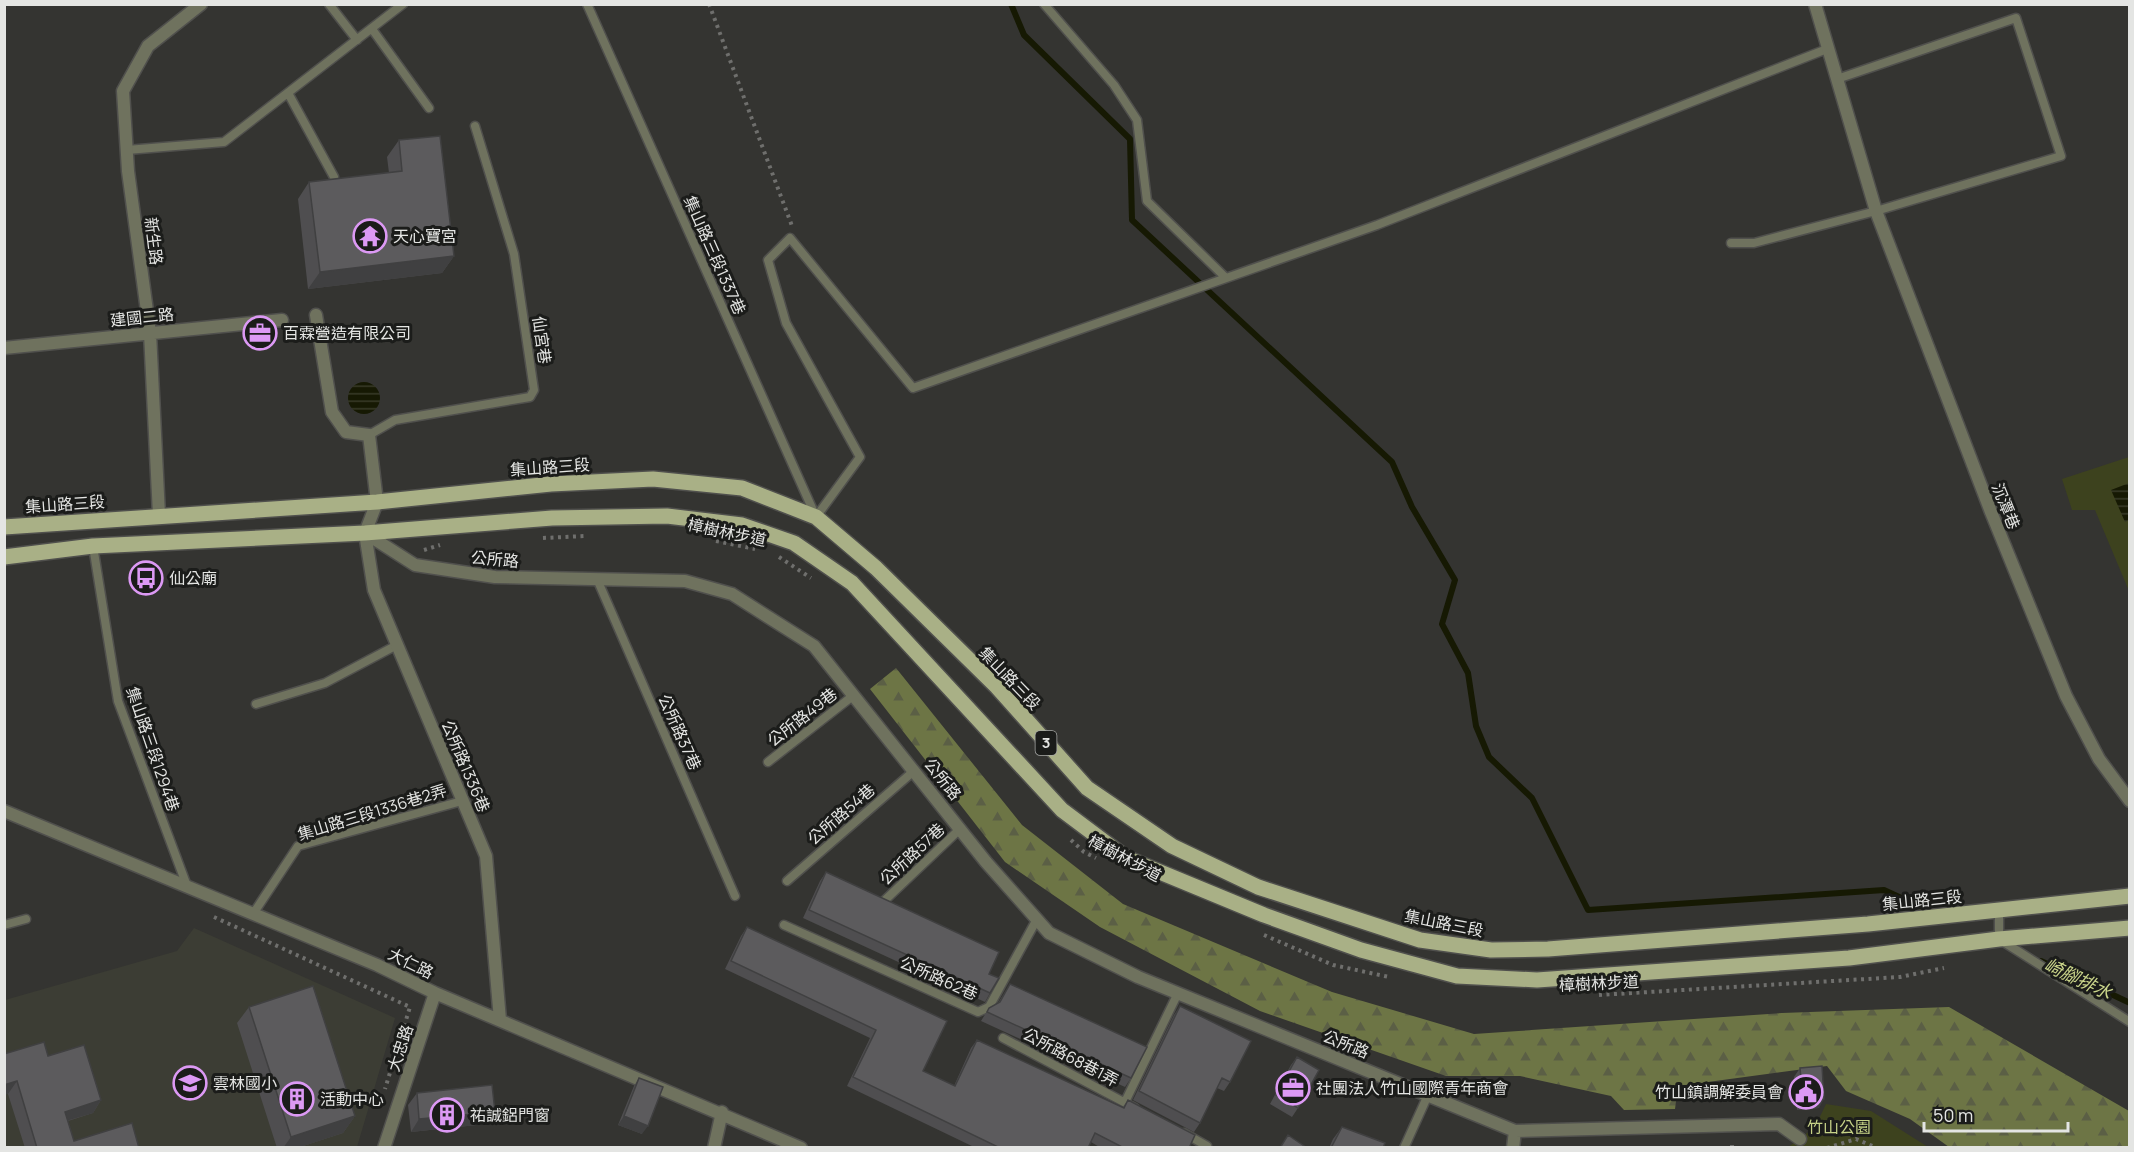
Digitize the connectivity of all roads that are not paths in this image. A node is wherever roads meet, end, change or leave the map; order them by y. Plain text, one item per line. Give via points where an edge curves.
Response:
1 (201, 4) edge
2 (329, 4) edge
3 (403, 4) edge
4 (587, 4) edge
5 (1044, 4) edge
6 (1815, 4) edge
7 (372, 29) junction
8 (357, 40) junction
9 (1827, 49) junction
10 (1837, 79) junction
11 (288, 93) junction
12 (429, 108) dead end
13 (475, 126) dead end
14 (127, 150) junction
15 (334, 177) edge
16 (1876, 212) junction
17 (1731, 243) dead end
18 (1226, 278) junction
19 (316, 315) dead end
20 (282, 320) dead end
21 (150, 333) junction
22 (4, 348) edge
23 (369, 435) junction
24 (377, 502) junction
25 (159, 515) junction
26 (816, 517) junction
27 (4, 526) edge
28 (365, 533) junction
29 (93, 546) junction
30 (4, 557) edge
31 (597, 579) junction
32 (397, 645) junction
33 (854, 695) junction
34 (256, 704) dead end
35 (768, 762) dead end
36 (915, 770) junction
37 (462, 801) junction
38 (2130, 801) edge
39 (4, 811) edge
40 (961, 828) junction
41 (788, 881) dead end
42 (187, 886) junction
43 (735, 896) dead end
44 (2130, 896) edge
45 (884, 900) edge
46 (2000, 909) junction
47 (253, 914) junction
48 (26, 919) dead end
49 (1037, 919) junction
50 (4, 925) edge
51 (784, 925) dead end
52 (2130, 928) edge
53 (1999, 939) junction
54 (435, 993) junction
55 (1178, 993) junction
56 (500, 1020) junction
57 (2130, 1022) edge
58 (1003, 1038) dead end
59 (1428, 1095) junction
60 (1125, 1102) junction
61 (722, 1112) junction
62 (1146, 1113) edge
63 (1176, 1129) edge
64 (1515, 1131) junction
65 (1800, 1139) dead end
66 (1208, 1146) dead end
67 (384, 1148) edge
68 (714, 1148) edge
69 (801, 1148) edge
70 (1404, 1148) edge
71 (1513, 1148) edge

1 - 14 street, 新生路 via 148,46 123,91
2 - 8 lane
3 - 7 lane
4 - 26 lane, 集山路三段1337巷
5 - 18 lane via 1114,85 1137,120 1147,201
6 - 9 street, 沉潭巷
7 - 8 lane
7 - 12 lane
8 - 11 lane
9 - 10 street, 沉潭巷
9 - 18 lane via 1389,221
10 - 16 street, 沉潭巷
10 - 16 lane via 2016,18 2061,156
11 - 14 lane via 224,142
11 - 15 lane
13 - 23 lane, 仙宮巷 via 514,254 534,390 530,397 395,420
14 - 21 street, 新生路
16 - 17 lane via 1754,243
16 - 38 street, 沉潭巷 via 2066,696 2100,759
18 - 26 lane via 913,388 790,238 768,260 786,323 860,457
19 - 23 street via 332,412 346,432
20 - 21 street, 建國二路
21 - 22 street, 建國二路
21 - 25 street, 新生路
23 - 24 street
24 - 25 main road, 集山路三段 / 3
24 - 26 main road, 集山路三段 / 3 via 550,484 653,479 742,489
24 - 28 street
25 - 27 main road, 集山路三段 / 3
26 - 46 main road, 集山路三段 / 3 via 876,568 997,687 1087,788 1172,846 1258,887 1336,914 1420,940 1491,950 1548,950
28 - 29 main road, 3
28 - 31 street, 公所路 via 415,565 495,578
28 - 32 street, 公所路1336巷 via 374,591
28 - 53 main road, 3 via 552,518 667,516 742,525 794,543 852,583 1062,810 1126,858 1264,915 1457,976 1537,980 1849,957
29 - 30 main road, 3
29 - 42 lane, 集山路三段1294巷 via 118,701
31 - 33 street, 公所路 via 685,581 732,594 814,646
31 - 43 lane, 公所路37巷
32 - 34 lane via 325,683
32 - 37 street, 公所路1336巷
33 - 35 lane, 公所路49巷
33 - 36 street, 公所路
36 - 40 street, 公所路
36 - 41 lane, 公所路54巷
37 - 47 lane, 集山路三段1336巷2弄 via 298,846
37 - 56 street, 公所路1336巷 via 486,856
39 - 42 street, 大仁路
40 - 45 lane, 公所路57巷
40 - 49 street, 公所路
42 - 47 street, 大仁路
44 - 46 main road, 集山路三段 / 3
46 - 53 lane
47 - 54 street, 大仁路
48 - 50 lane
49 - 51 lane, 公所路62巷 via 989,1007 978,1012
49 - 55 street, 公所路 via 1049,933
52 - 53 main road, 3
53 - 57 lane
54 - 56 street, 大仁路
54 - 67 street, 大忠路
55 - 59 street, 公所路
55 - 60 lane
56 - 61 street, 大仁路
58 - 60 lane, 公所路68巷1弄
59 - 64 street, 公所路
59 - 70 lane
60 - 62 lane, 公所路68巷1弄
61 - 68 street
61 - 69 street, 大仁路
63 - 66 lane
64 - 65 street, 公所路 via 1779,1124
64 - 71 street

